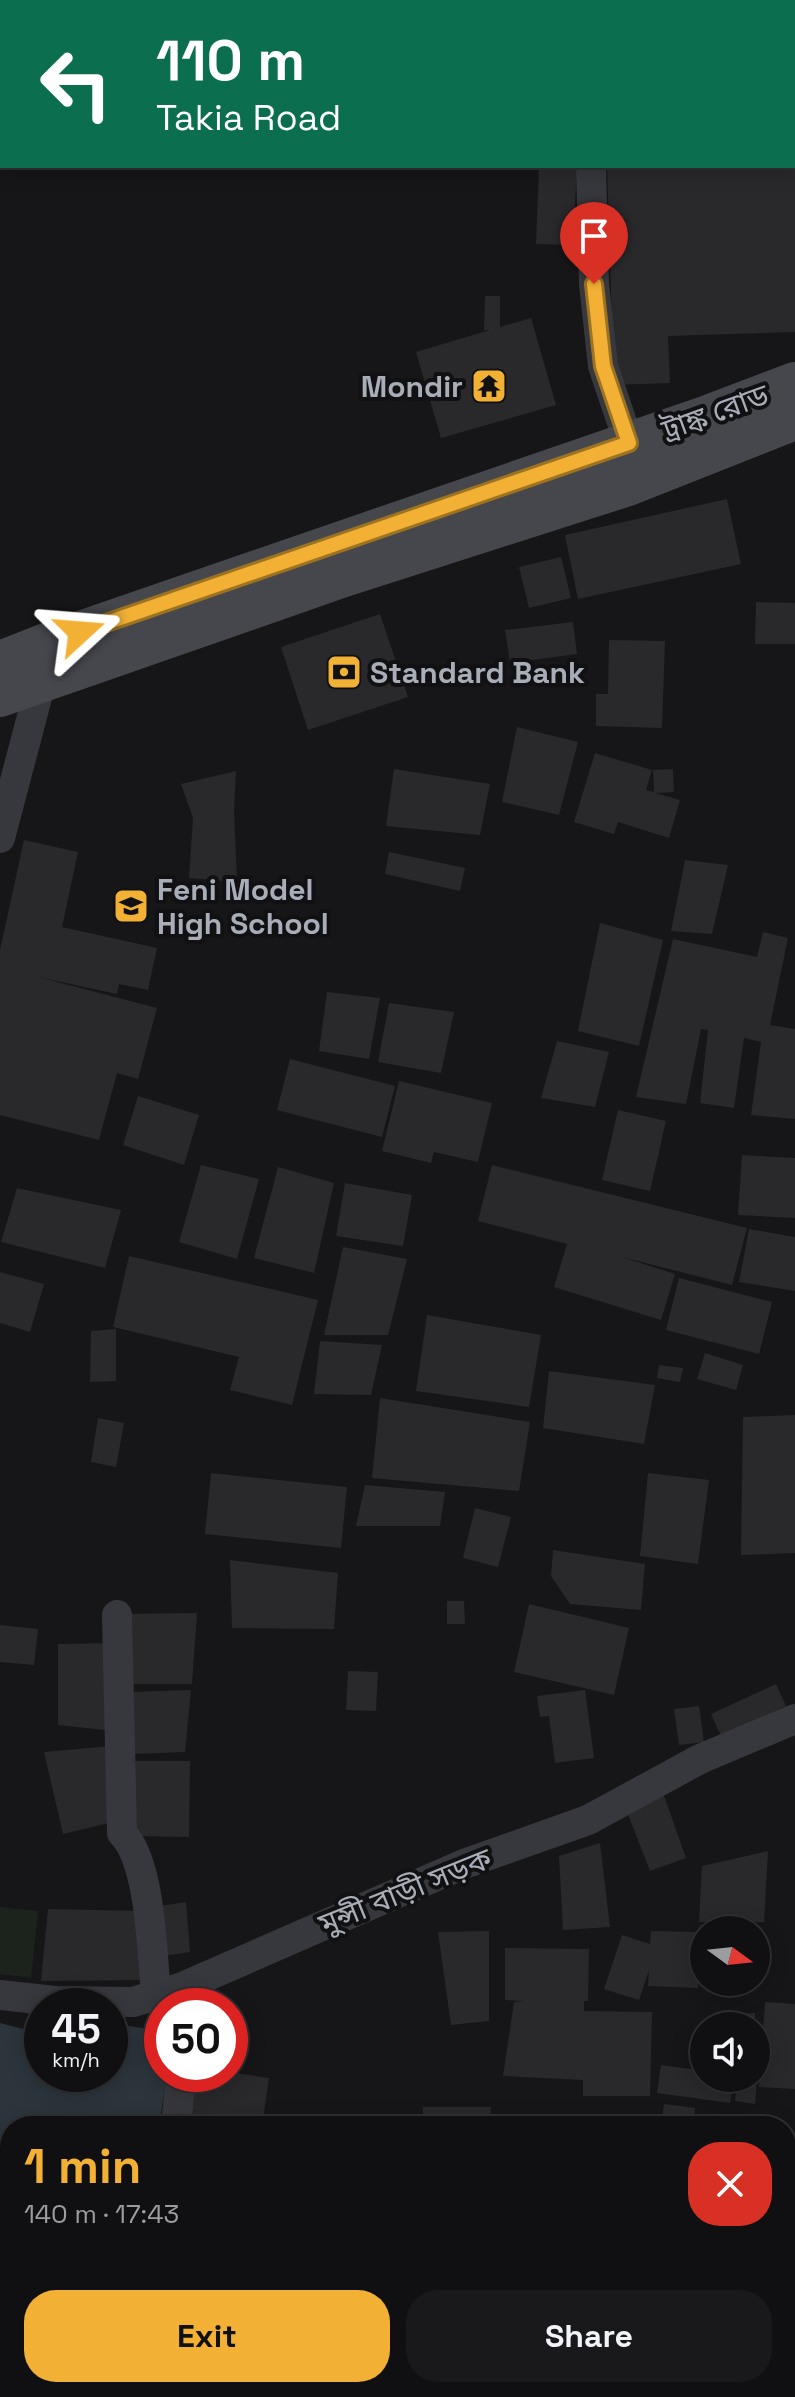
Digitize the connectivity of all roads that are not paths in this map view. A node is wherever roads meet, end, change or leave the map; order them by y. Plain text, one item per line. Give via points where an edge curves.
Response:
1 (591, 168) edge
2 (795, 383) edge
3 (795, 419) edge
4 (629, 443) junction
5 (46, 661) junction
6 (0, 662) edge
7 (0, 696) edge
8 (0, 838) edge
9 (117, 1615) dead end
10 (795, 1719) edge
11 (171, 1988) edge
12 (191, 1988) edge
13 (0, 1995) edge
14 (144, 2000) edge
15 (179, 2092) edge
16 (177, 2116) edge

1 - 4 street via 594,284 603,366
2 - 4 main road, ট্রাঙ্ক রোড
3 - 5 main road, ট্রাঙ্ক রোড via 628,485 344,576
4 - 5 main road, ট্রাঙ্ক রোড
5 - 6 main road, ট্রাঙ্ক রোড
5 - 7 main road, ট্রাঙ্ক রোড
5 - 8 street
9 - 11 street via 122,1833 145,1888
10 - 12 street, মুন্সী বাড়ী সড়ক via 700,1759 588,1820 464,1864
13 - 14 street, মুন্সী বাড়ী সড়ক
15 - 16 street

